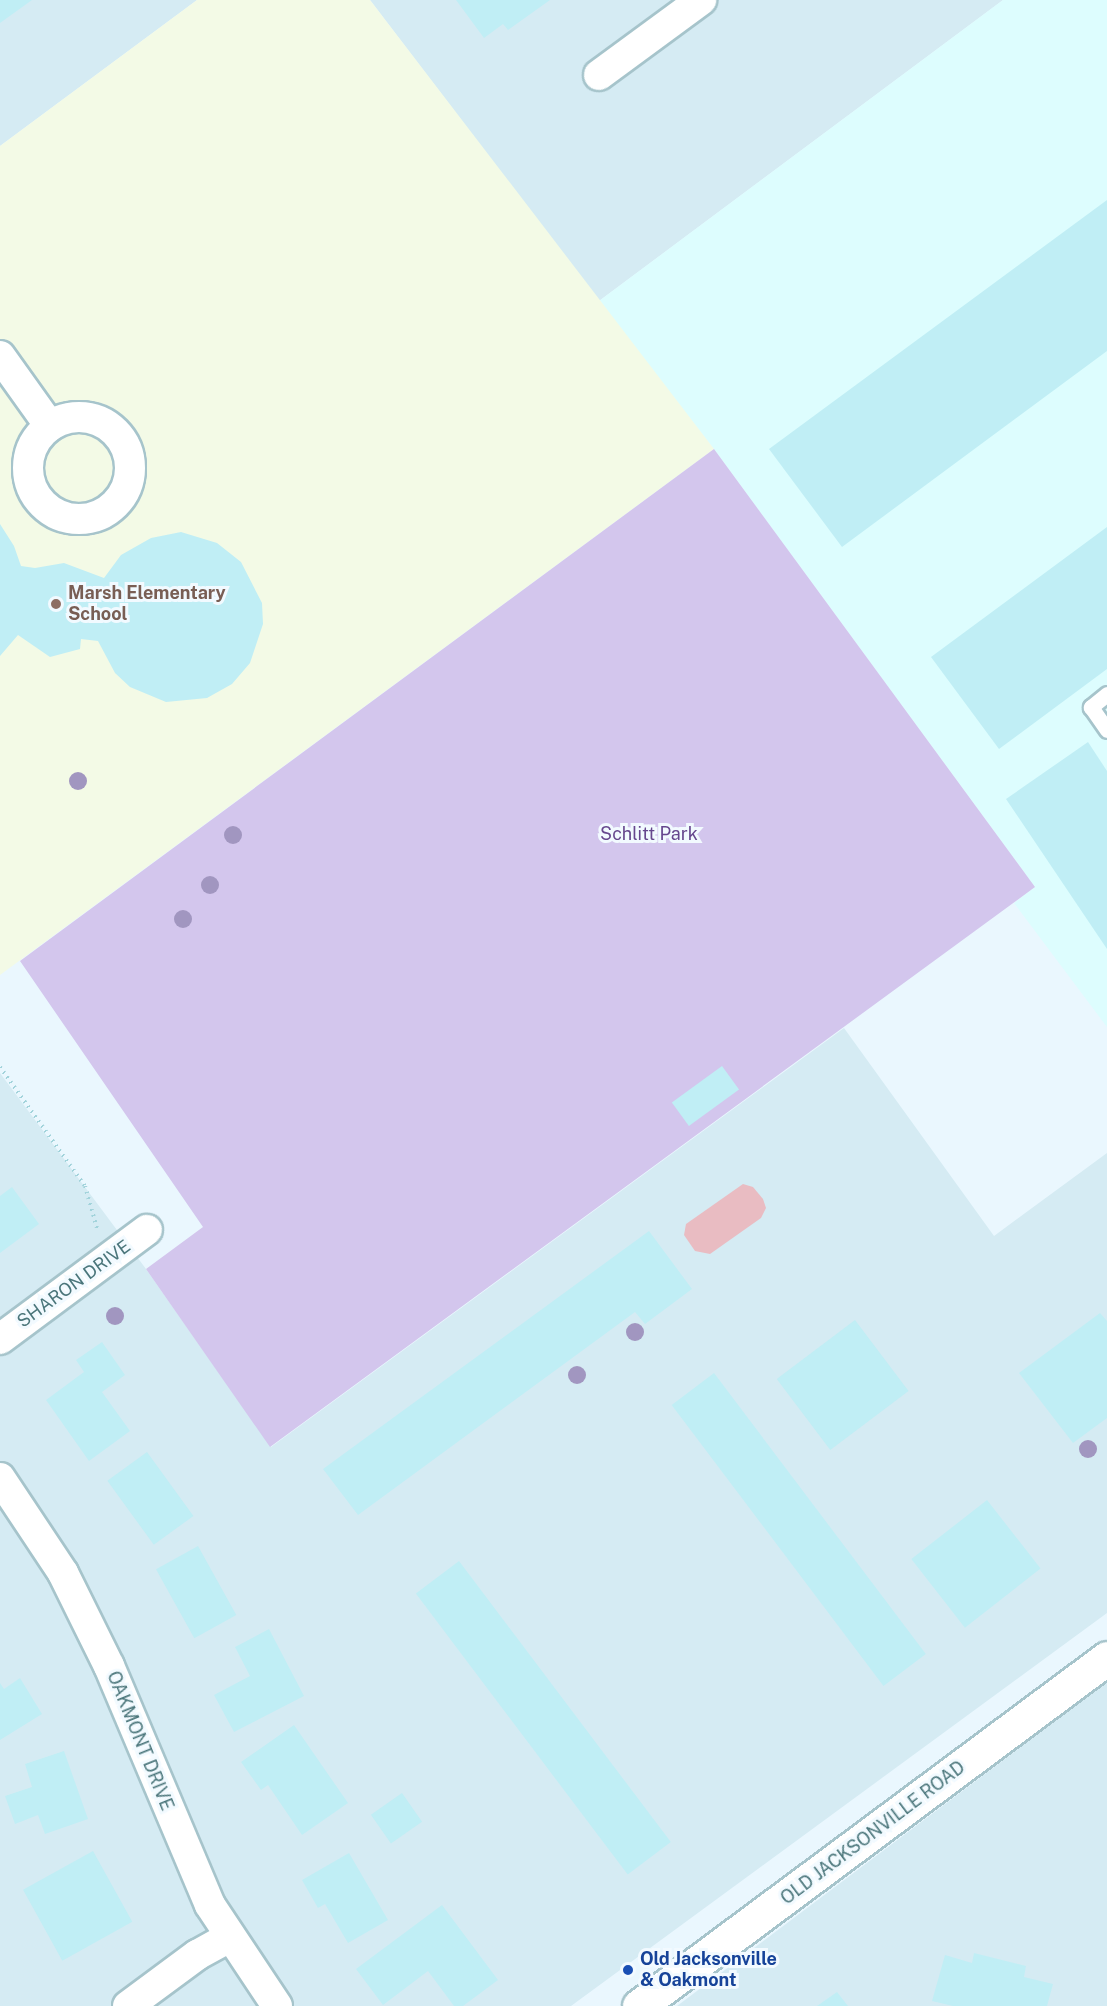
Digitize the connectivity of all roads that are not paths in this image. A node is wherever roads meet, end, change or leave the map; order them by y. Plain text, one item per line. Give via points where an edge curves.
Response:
1 (701, 0) edge
2 (599, 75) dead end
3 (0, 356) edge
4 (51, 426) dead end
5 (1107, 694) edge
6 (1107, 730) edge
7 (147, 1230) dead end
8 (0, 1339) edge
9 (0, 1478) edge
10 (1107, 1658) edge
11 (228, 1938) junction
12 (128, 2006) edge
13 (277, 2006) edge
14 (639, 2006) edge

1 - 2 street
3 - 4 street
5 - 6 lane via 1091,707
7 - 8 street, SHARON DRIVE
9 - 11 street, OAKMONT DRIVE via 63,1573 109,1666 181,1840
10 - 14 street, OLD JACKSONVILLE ROAD
11 - 12 street via 197,1955
11 - 13 street, OAKMONT DRIVE

